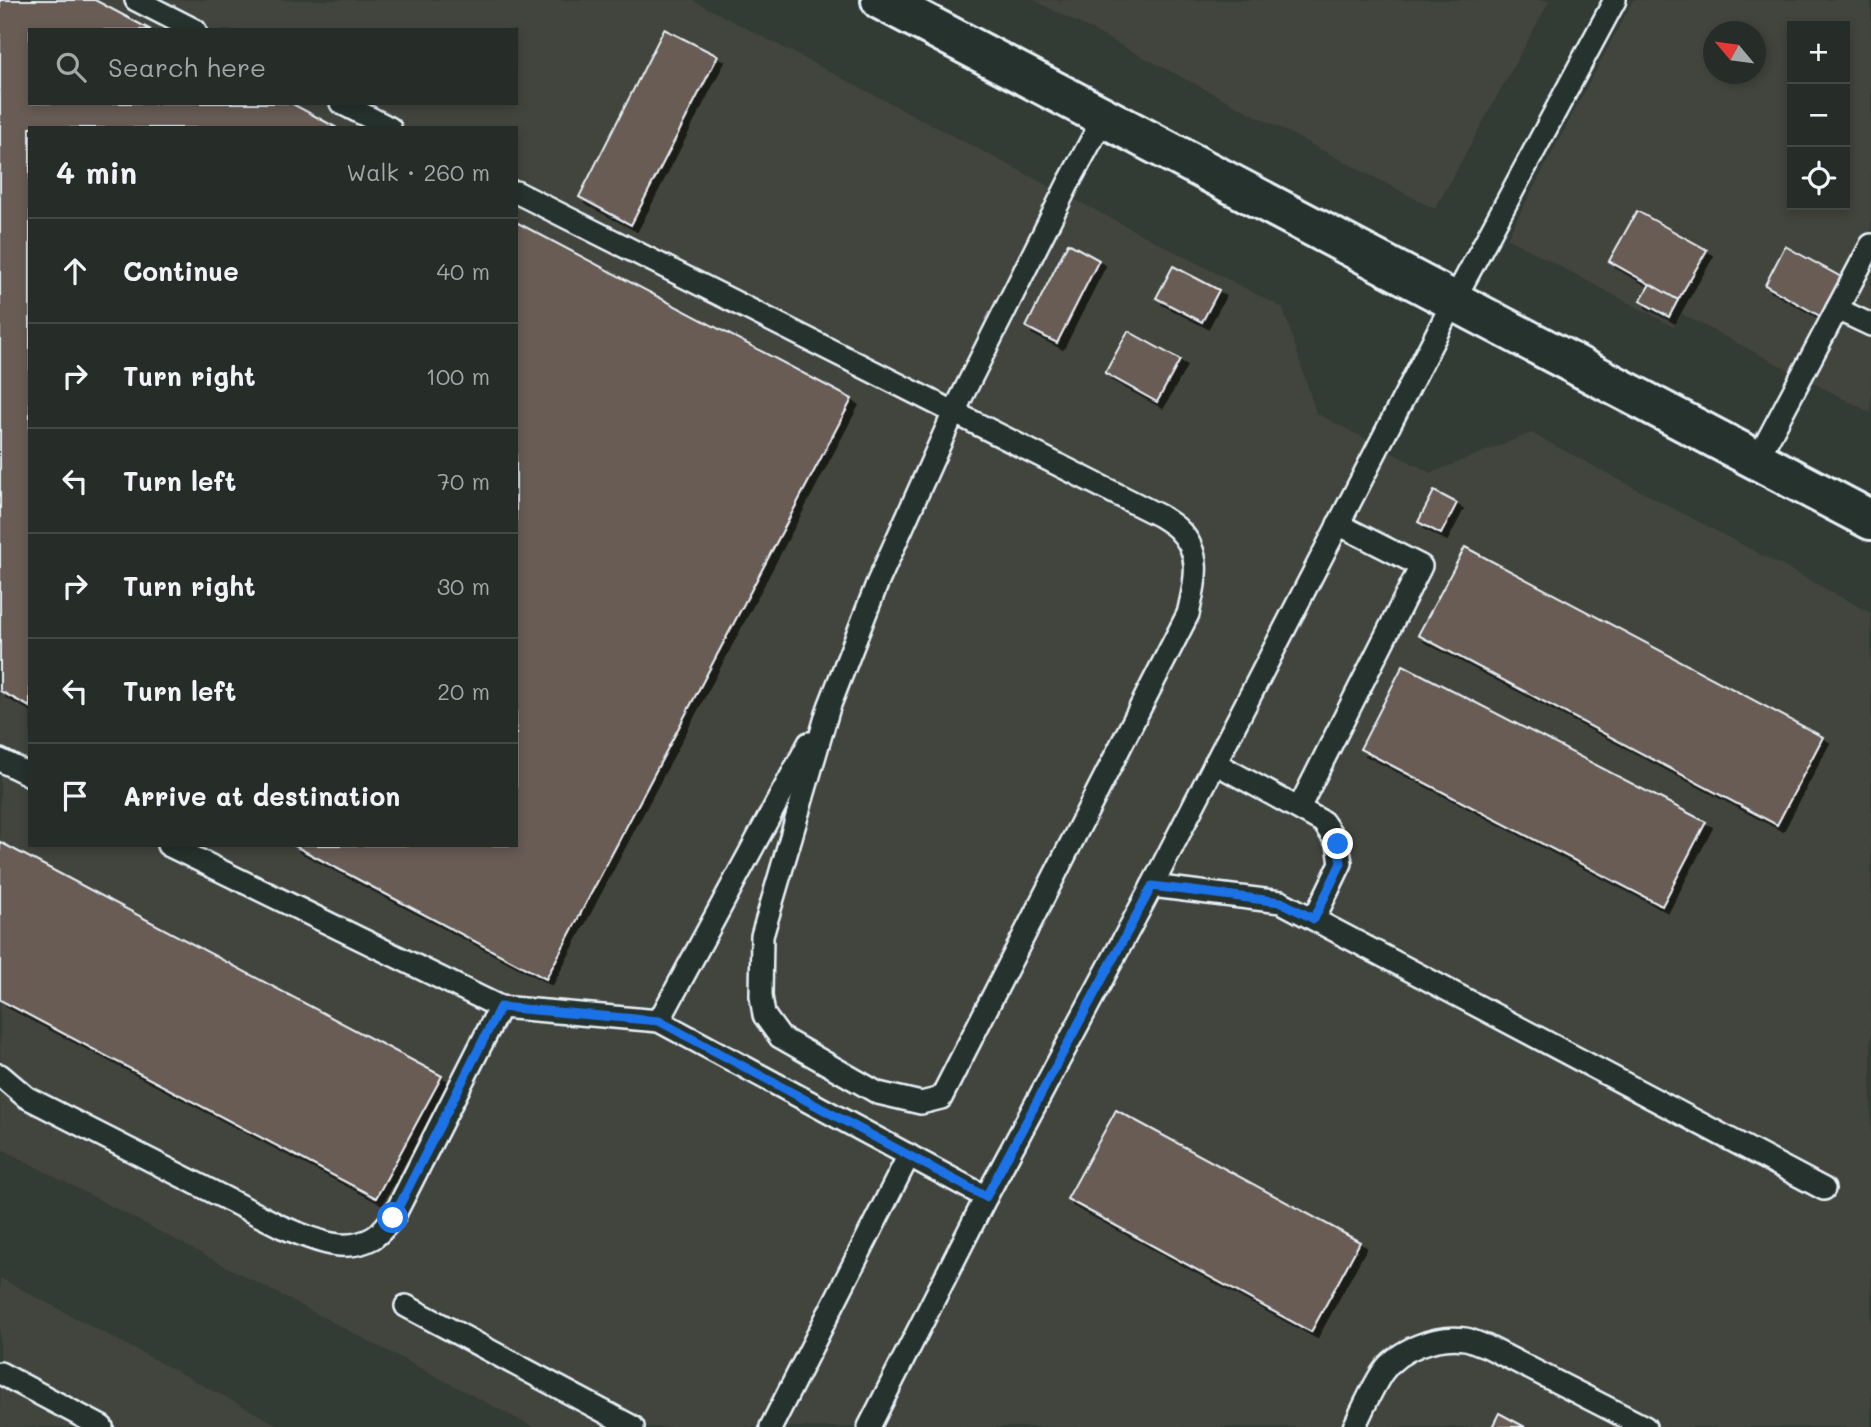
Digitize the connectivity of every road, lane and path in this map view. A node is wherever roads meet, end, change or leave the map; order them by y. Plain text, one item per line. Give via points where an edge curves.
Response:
1 (136, 0) edge
2 (881, 0) edge
3 (1615, 0) edge
4 (191, 28) edge
5 (345, 105) edge
6 (1104, 117) junction
7 (386, 126) edge
8 (518, 193) edge
9 (1871, 245) edge
10 (1454, 300) junction
11 (1837, 309) junction
12 (1871, 326) edge
13 (954, 412) junction
14 (1757, 460) junction
15 (1871, 520) edge
16 (1338, 524) junction
17 (829, 707) junction
18 (0, 760) edge
19 (1215, 763) junction
20 (28, 774) edge
21 (1298, 808) junction
22 (172, 847) edge
23 (1152, 886) junction
24 (1314, 919) junction
25 (500, 1007) junction
26 (659, 1021) junction
27 (0, 1075) edge
28 (909, 1155) junction
29 (1824, 1189) dead end
30 (986, 1197) junction
31 (406, 1306) dead end
32 (0, 1373) edge
33 (102, 1427) edge
34 (633, 1427) edge
35 (771, 1427) edge
36 (869, 1427) edge
37 (1354, 1427) edge
38 (1645, 1427) edge

1 - 4 lane
2 - 6 street
3 - 10 lane
5 - 7 lane
6 - 10 street
6 - 13 lane
8 - 13 lane
9 - 11 lane
10 - 14 street
10 - 16 lane
11 - 12 lane
11 - 14 lane
13 - 17 lane via 877,584
13 - 17 lane via 1160,516 1179,530 1192,548 1197,571 1188,614 941,1098 921,1102 878,1093 780,1037 764,1015 762,936
14 - 15 street
16 - 19 lane
16 - 21 lane via 1421,566
17 - 26 lane
18 - 20 lane
19 - 21 lane
19 - 23 lane
21 - 24 lane via 1324,822 1338,844 1341,863
22 - 25 lane
23 - 24 lane via 1281,902
23 - 30 lane
24 - 29 lane
25 - 26 lane
25 - 27 lane via 393,1218 374,1237 339,1246 282,1227 26,1097
26 - 28 lane
28 - 30 lane
28 - 35 lane
30 - 36 lane
31 - 34 lane
32 - 33 lane
37 - 38 lane via 1382,1372 1396,1358 1412,1348 1445,1339 1466,1339 1486,1346

